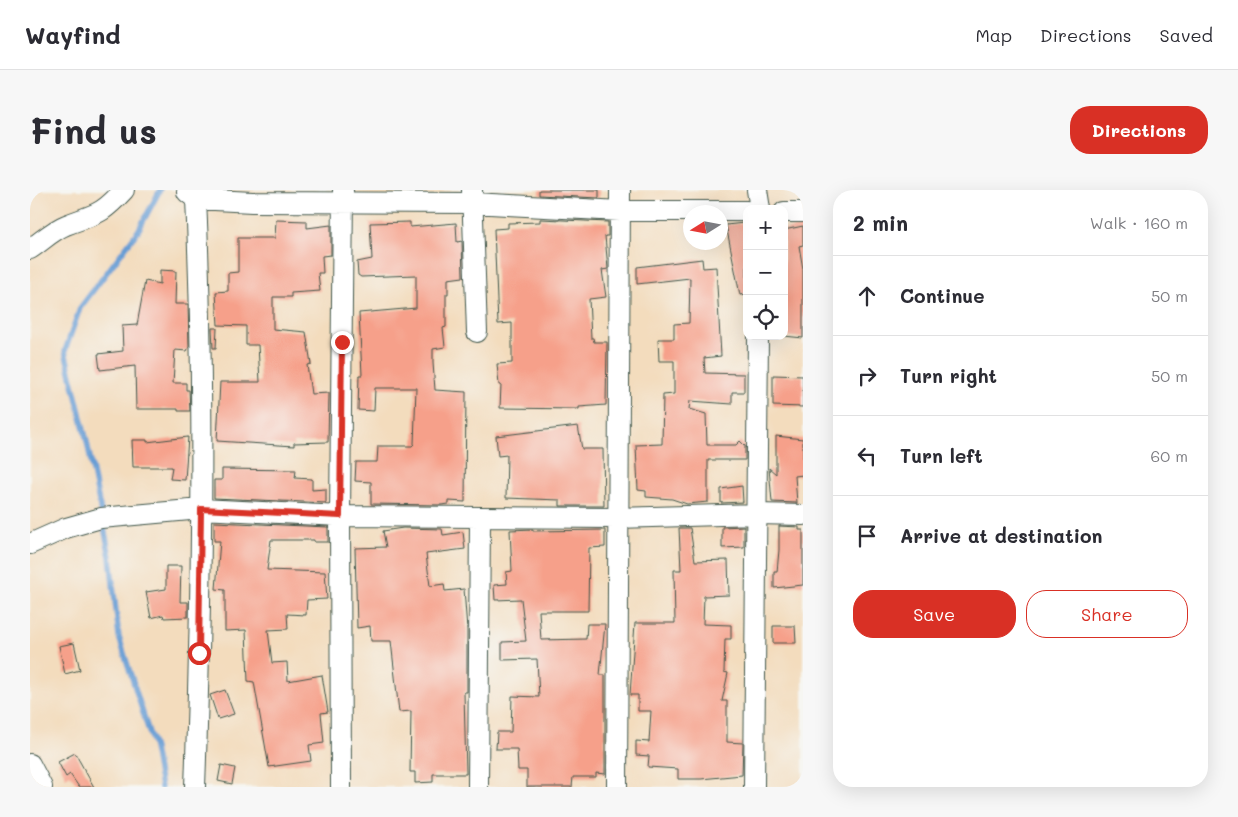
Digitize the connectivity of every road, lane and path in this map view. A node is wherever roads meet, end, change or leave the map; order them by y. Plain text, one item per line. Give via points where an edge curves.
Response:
1 (124, 190) edge
2 (620, 190) edge
3 (758, 190) edge
4 (193, 193) edge
5 (472, 196) edge
6 (343, 197) edge
7 (760, 205) edge
8 (620, 211) junction
9 (743, 211) edge
10 (788, 212) edge
11 (803, 212) edge
12 (30, 249) edge
13 (477, 332) dead end
14 (758, 340) edge
15 (201, 509) junction
16 (756, 514) junction
17 (803, 515) edge
18 (340, 516) junction
19 (480, 516) junction
20 (618, 518) junction
21 (30, 544) edge
22 (30, 764) edge
23 (42, 787) edge
24 (195, 787) edge
25 (341, 787) edge
26 (478, 787) edge
27 (617, 787) edge
28 (754, 787) edge

1 - 12 street via 97,215 64,226
2 - 8 street
3 - 7 street
4 - 6 street
4 - 15 street via 202,343
5 - 6 street
5 - 8 street
5 - 13 street
6 - 18 street
8 - 9 street
8 - 20 street
10 - 11 street
14 - 16 street
15 - 18 street
15 - 21 street via 102,518 66,528
15 - 24 street
16 - 17 street
16 - 20 street
16 - 28 street
18 - 19 street
18 - 25 street
19 - 20 street
19 - 26 street
20 - 27 street
22 - 23 street

